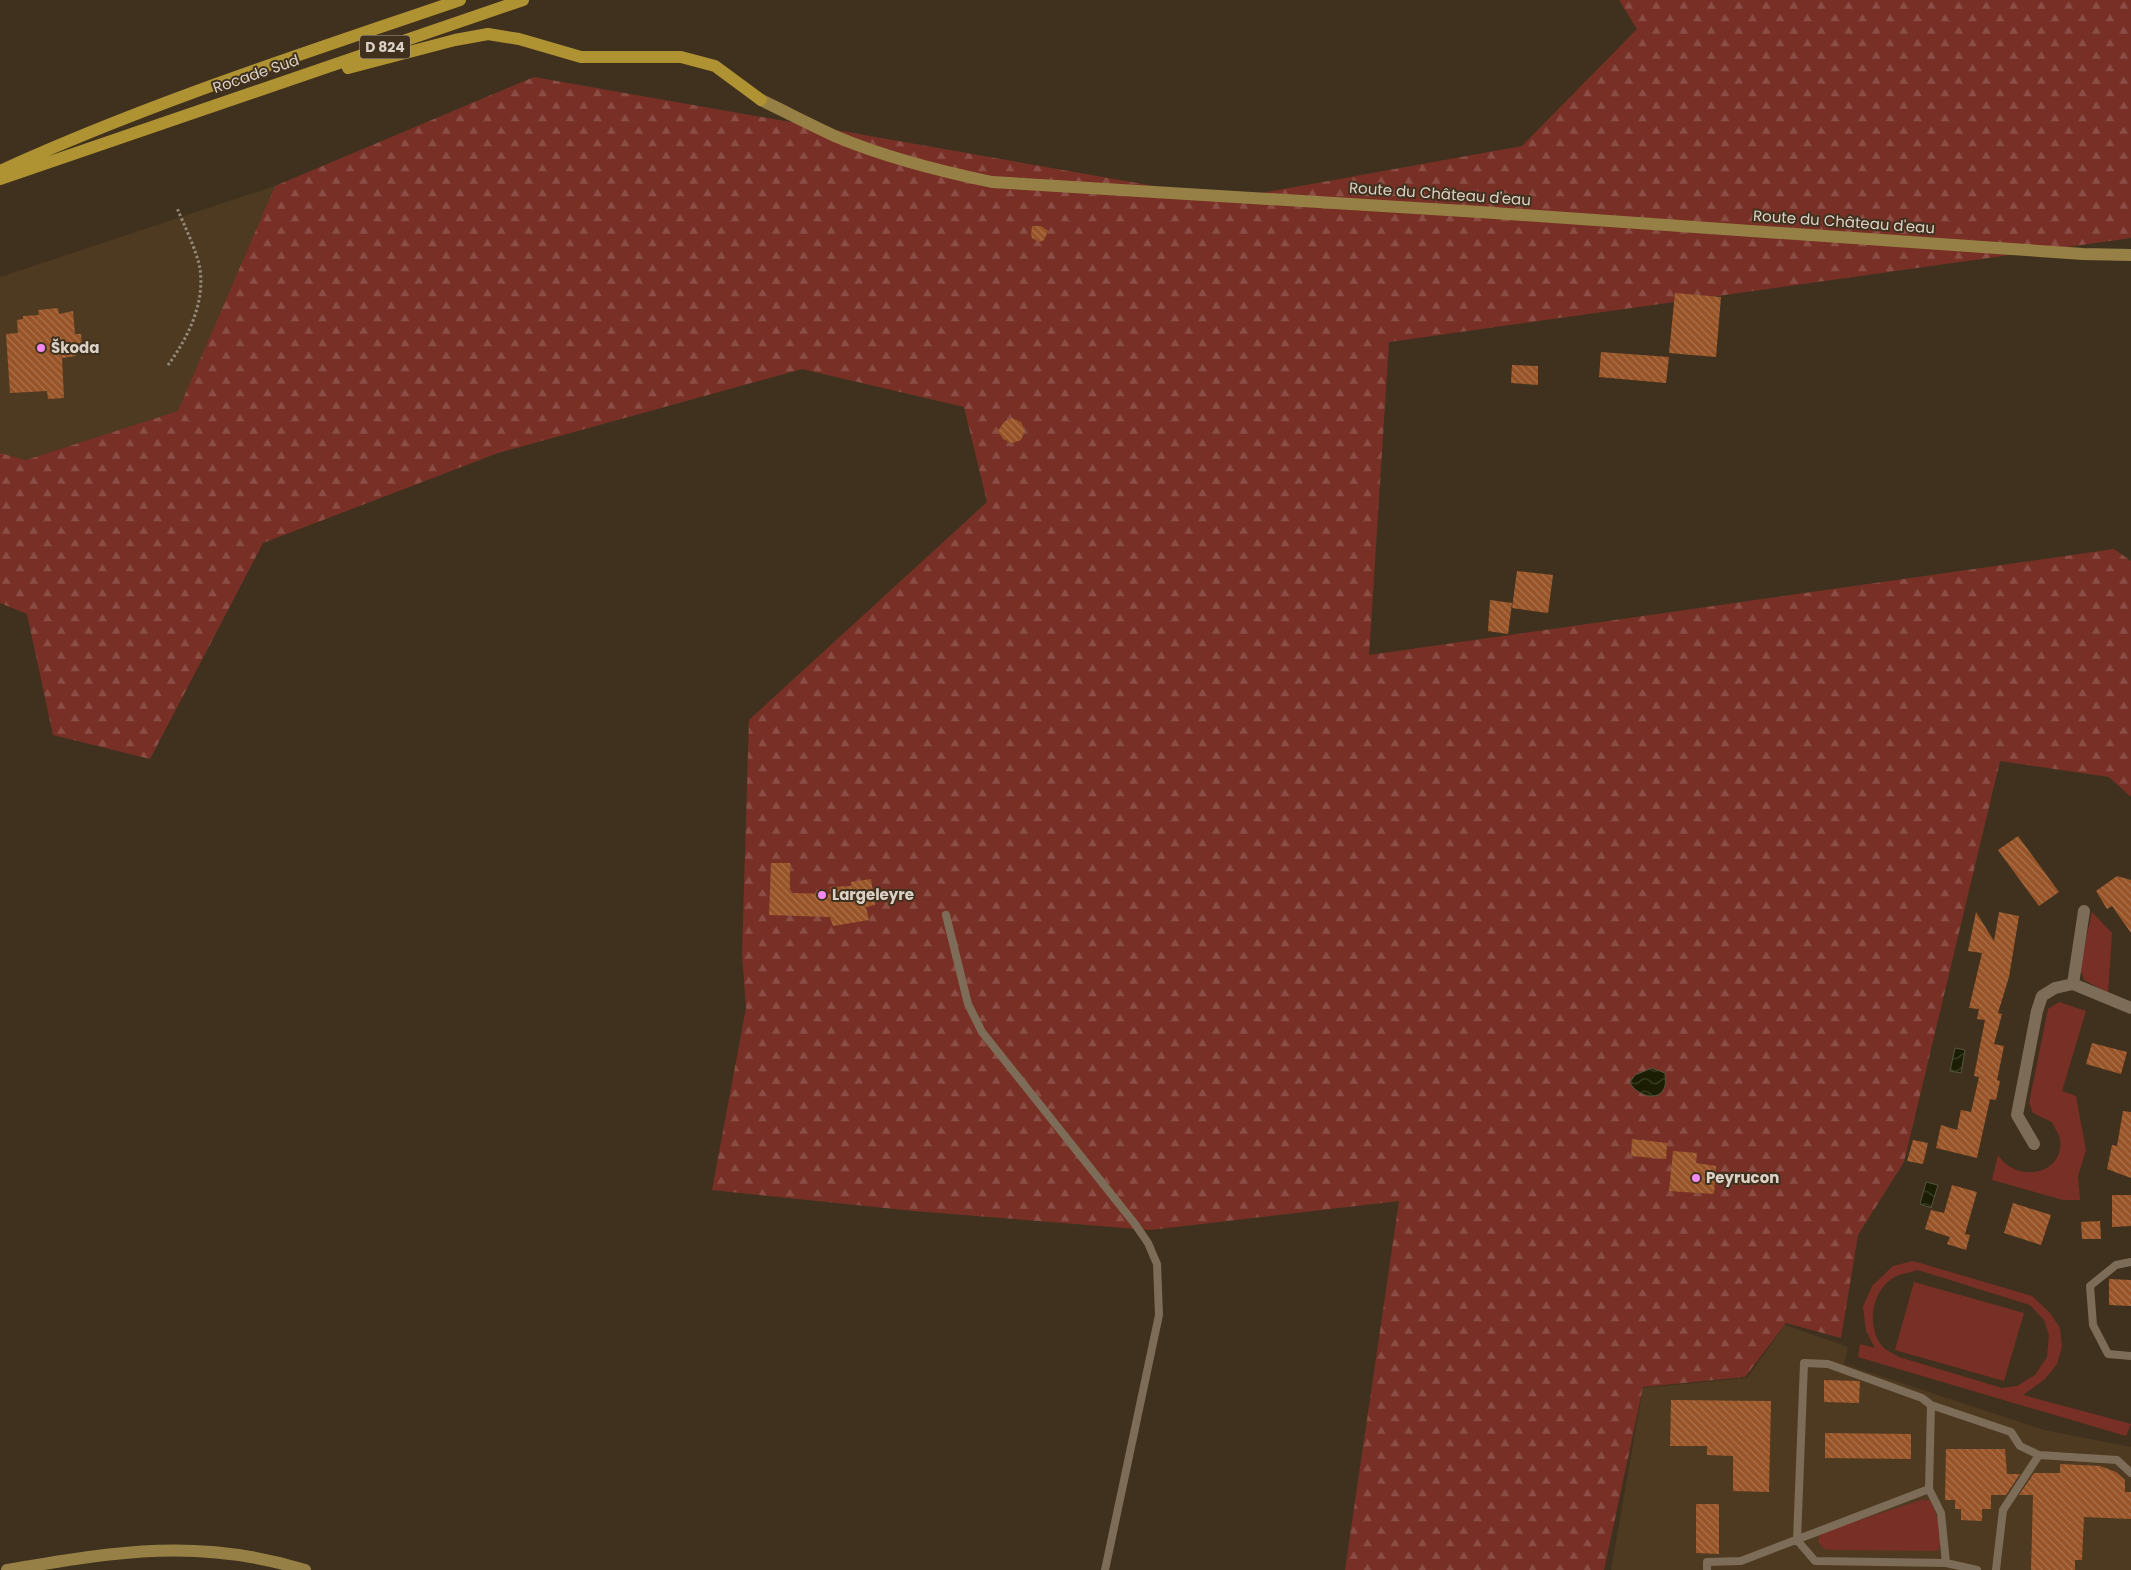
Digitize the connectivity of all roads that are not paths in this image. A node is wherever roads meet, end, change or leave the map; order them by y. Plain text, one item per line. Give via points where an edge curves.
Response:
1 (460, 0) edge
2 (523, 0) edge
3 (247, 95) junction
4 (0, 171) edge
5 (0, 178) edge
6 (2131, 255) edge
7 (2084, 911) dead end
8 (946, 916) dead end
9 (2073, 984) junction
10 (2131, 1008) edge
11 (2034, 1144) dead end
12 (2131, 1262) edge
13 (2131, 1356) edge
14 (1930, 1405) junction
15 (2039, 1455) junction
16 (2131, 1473) edge
17 (1929, 1490) junction
18 (1797, 1540) junction
19 (1946, 1563) junction
20 (7, 1570) edge
21 (305, 1570) edge
22 (1105, 1570) edge
23 (1707, 1570) edge
24 (1977, 1570) edge
25 (1996, 1570) edge

1 - 4 main road via 263,66 71,138
2 - 3 main road, Rocade Sud / D 824
3 - 5 main road, Rocade Sud / D 824
3 - 6 main road, Route du Château d'eau via 445,42 488,34 519,39 581,57 681,57 715,66 761,100 838,137 938,171 992,182 2073,254
7 - 9 street
8 - 22 lane via 968,1004 982,1032 1135,1224 1157,1264 1158,1315
9 - 10 street
9 - 11 street via 2055,988 2042,996 2036,1011 2017,1115
12 - 13 lane via 2116,1265 2090,1286 2093,1325 2108,1354
14 - 15 lane via 2011,1432 2020,1446
14 - 17 lane
14 - 18 lane via 1922,1398 1828,1364 1804,1363
15 - 16 lane via 2117,1460
15 - 25 lane via 2003,1510
17 - 18 lane
17 - 19 lane via 1941,1514
18 - 19 lane via 1815,1561
18 - 23 lane via 1741,1561 1707,1562
19 - 24 lane
20 - 21 main road via 95,1555 190,1549 238,1553

